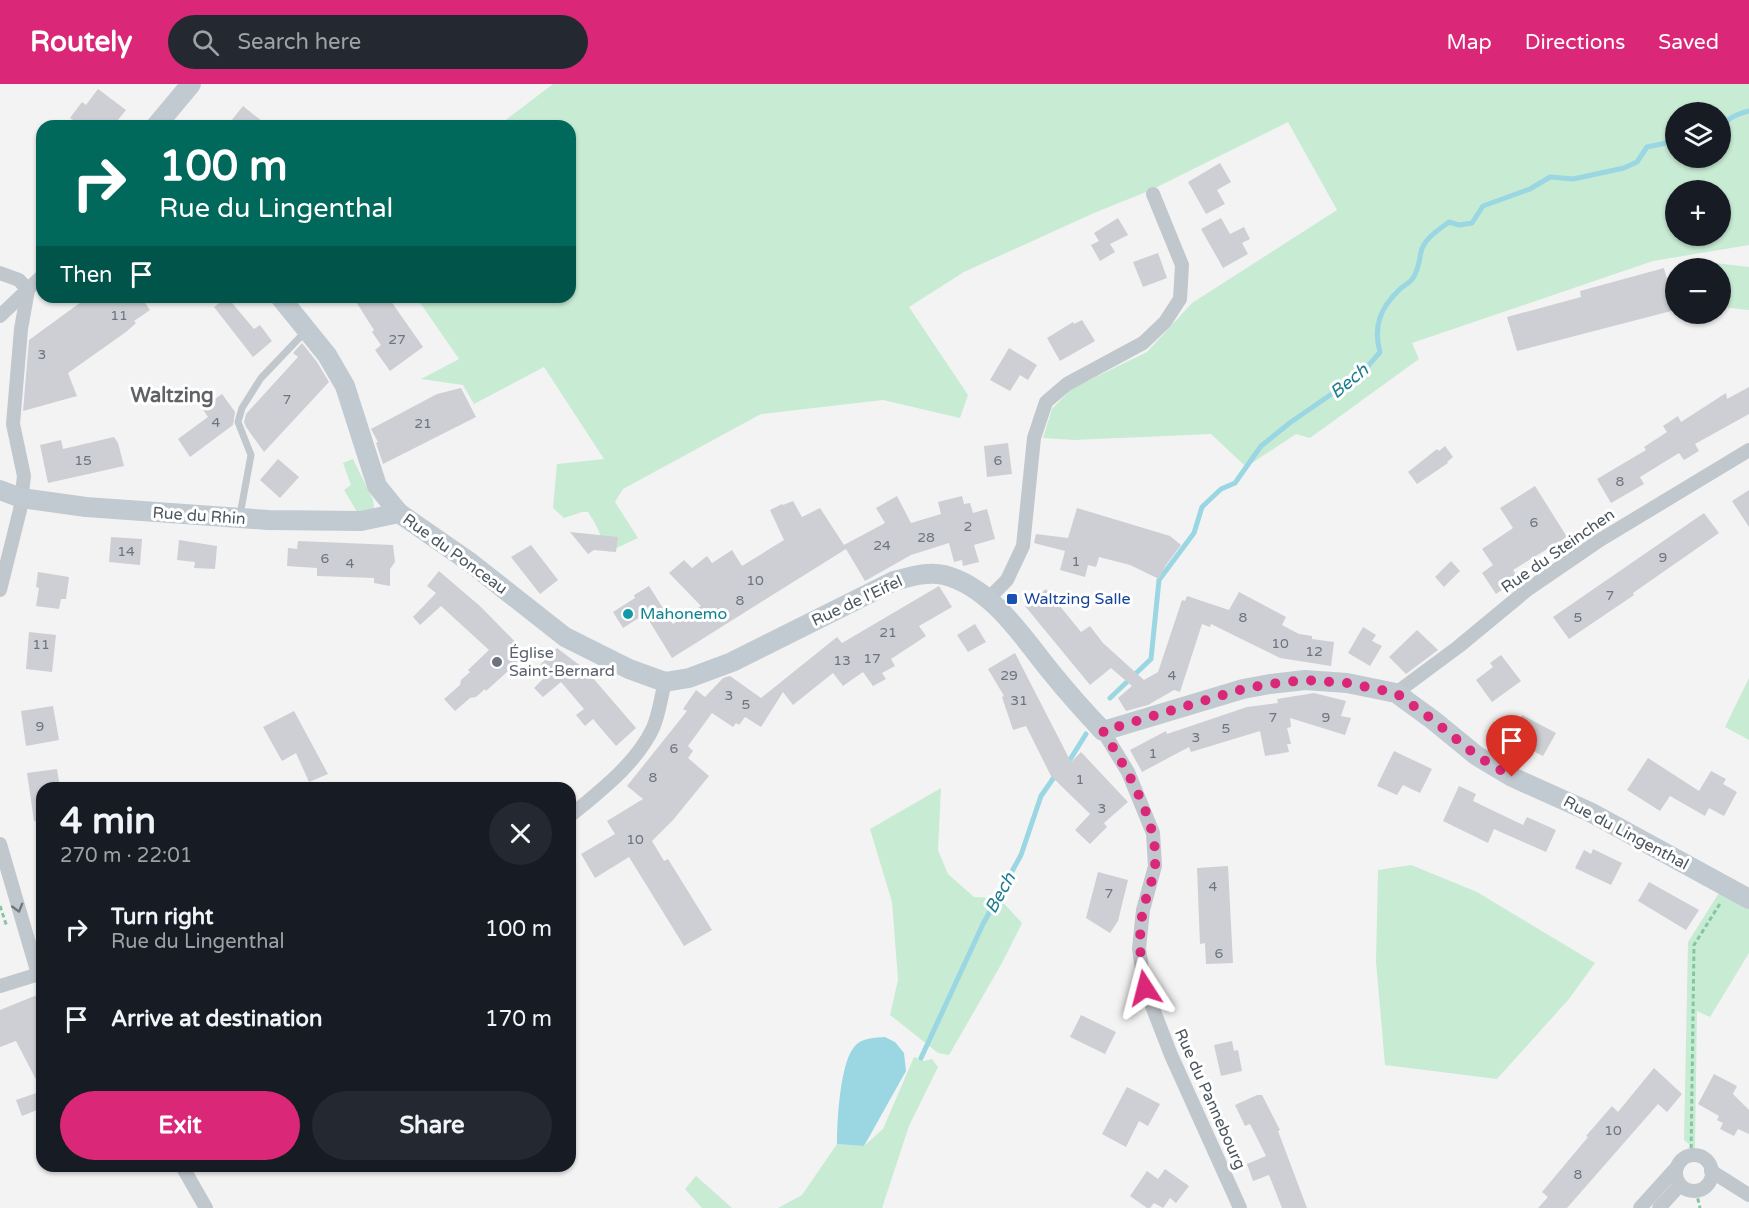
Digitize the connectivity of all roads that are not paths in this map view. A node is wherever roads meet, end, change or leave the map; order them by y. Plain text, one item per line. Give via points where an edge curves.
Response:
1 (191, 84) edge
2 (161, 120) edge
3 (1153, 194) dead end
4 (0, 273) edge
5 (36, 282) edge
6 (28, 290) junction
7 (285, 303) edge
8 (0, 316) edge
9 (307, 330) junction
10 (1749, 450) edge
11 (0, 490) edge
12 (21, 498) junction
13 (399, 513) junction
14 (239, 518) junction
15 (0, 590) edge
16 (987, 600) junction
17 (664, 682) junction
18 (1396, 693) junction
19 (1103, 731) junction
20 (576, 811) edge
21 (0, 844) edge
22 (1749, 899) edge
23 (36, 959) edge
24 (36, 976) edge
25 (0, 986) edge
26 (1677, 1167) junction
27 (1711, 1171) junction
28 (186, 1172) edge
29 (1680, 1185) junction
30 (1749, 1195) edge
31 (207, 1208) edge
32 (1240, 1208) edge
33 (1640, 1208) edge
34 (1659, 1208) edge

1 - 2 street
3 - 16 street via 1182,264 1180,299 1165,322 1143,343 1067,384 1046,402 1034,438 1023,546 1008,580
4 - 6 street via 19,280
5 - 6 street
6 - 8 street
6 - 12 street via 13,424 24,476
7 - 9 street, Rue du Ponceau
9 - 13 street, Rue du Ponceau via 345,386 377,486
9 - 14 lane via 261,378 242,408 238,422 251,455
10 - 18 street, Rue du Steinchen via 1600,540 1527,590
11 - 12 street, Rue du Rhin
12 - 14 street, Rue du Rhin via 123,511
12 - 15 street
13 - 14 street, Rue du Rhin via 361,521
13 - 17 street, Rue du Ponceau via 471,563 565,637
16 - 17 street, Rue de l'Eifel via 961,581 941,575 913,576 894,581 732,662 689,678
16 - 19 street, Rue de l'Eifel
17 - 20 street via 653,727 642,747
18 - 19 street, Rue du Lingenthal via 1305,680 1270,684 1234,691
18 - 22 street, Rue du Lingenthal via 1477,756 1512,777 1590,812
19 - 32 street, Rue du Pannebourg via 1128,772 1153,833 1155,866 1138,949 1145,988
21 -> 23 street
24 - 25 street
26 - 27 street via 1685,1158 1697,1156 1706,1161
26 - 29 street
26 - 33 street
27 - 29 street via 1709,1182 1702,1189 1684,1189
27 - 30 street
28 - 31 street
29 - 34 street

